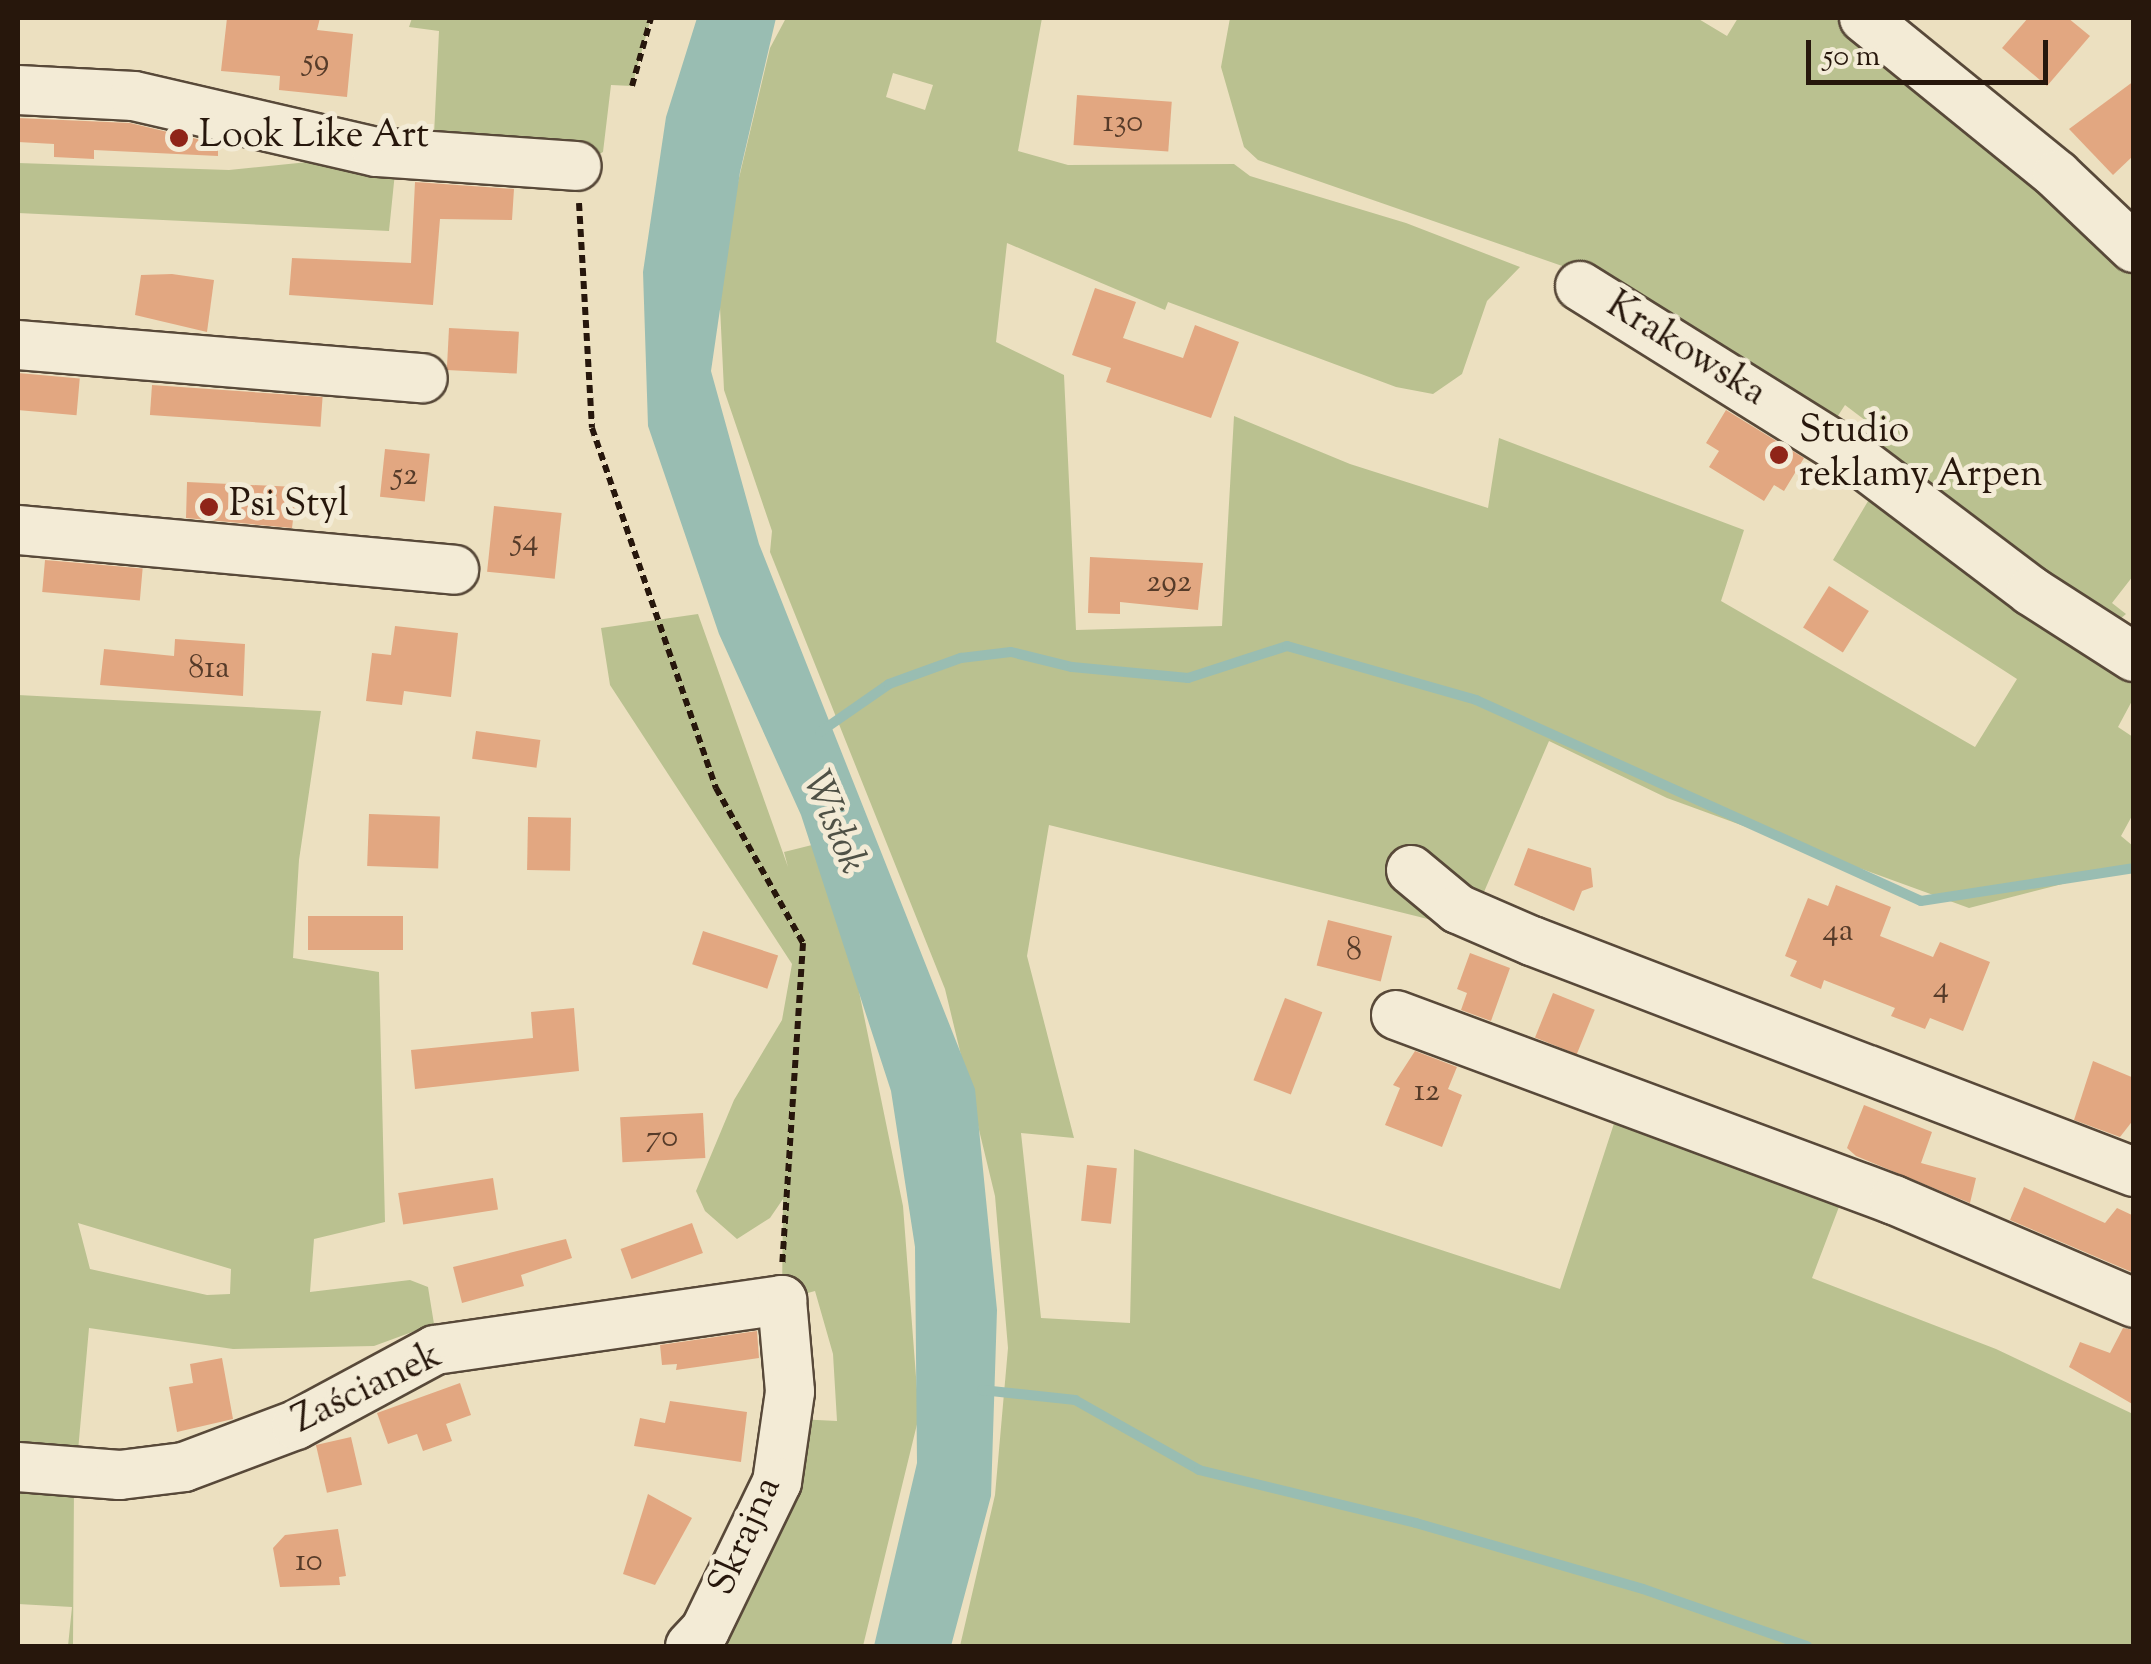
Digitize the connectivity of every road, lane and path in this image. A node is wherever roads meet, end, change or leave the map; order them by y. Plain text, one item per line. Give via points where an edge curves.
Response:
1 (651, 18) edge
2 (1864, 18) edge
3 (632, 86) dead end
4 (18, 90) edge
5 (577, 166) joint
6 (2134, 248) edge
7 (1580, 286) dead end
8 (18, 346) edge
9 (422, 378) dead end
10 (18, 530) edge
11 (454, 570) dead end
12 (2134, 657) edge
13 (1412, 870) dead end
14 (1396, 1015) dead end
15 (1813, 1069) dead end
16 (2134, 1172) edge
17 (2134, 1192) edge
18 (782, 1300) junction
19 (2134, 1302) edge
20 (18, 1466) edge
21 (690, 1646) edge

1 - 3 path
2 - 6 street via 2057,175
4 - 5 street via 134,96 377,152
5 - 18 path via 592,428 716,788 803,942 783,1171
7 - 12 street, Krakowska via 1854,458 2031,591
8 - 9 street
10 - 11 street
13 - 16 street via 1458,910 1532,942
14 - 19 street via 1894,1200
15 - 17 street
18 - 20 street, Zaścianek via 435,1350 296,1425 184,1467 120,1476
18 - 21 street, Skrajna via 790,1392 777,1482 705,1630

